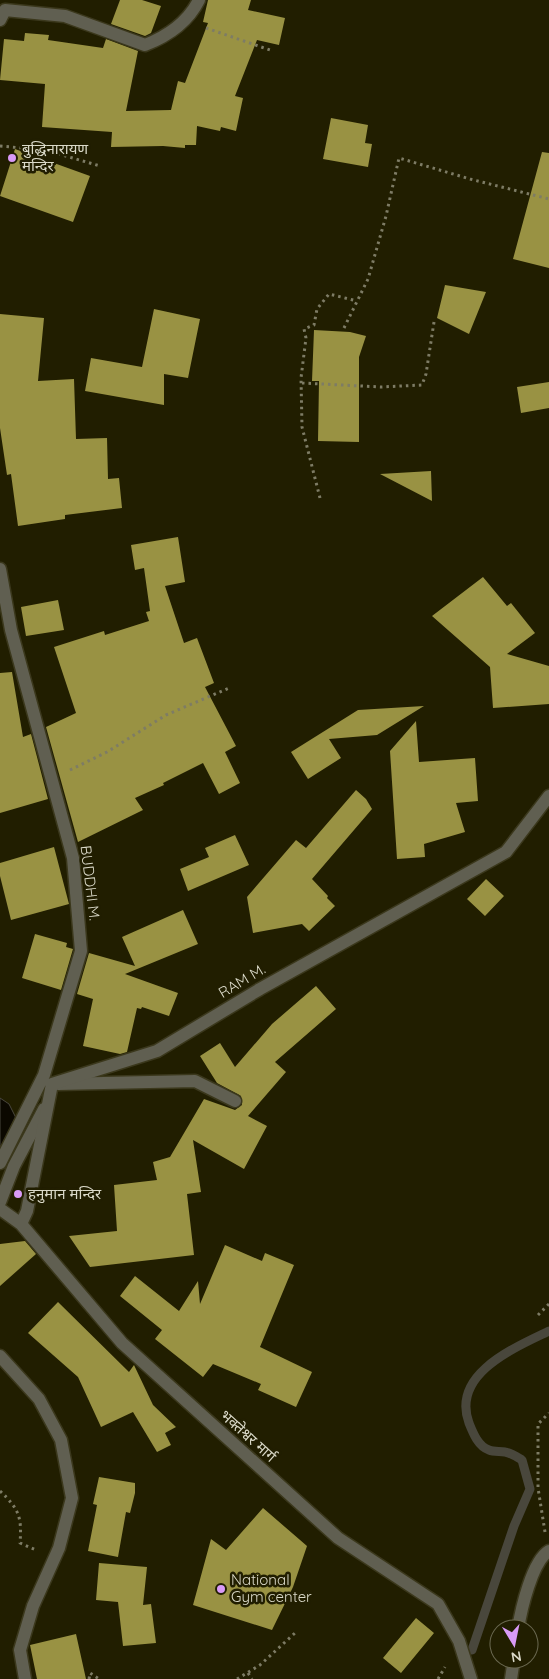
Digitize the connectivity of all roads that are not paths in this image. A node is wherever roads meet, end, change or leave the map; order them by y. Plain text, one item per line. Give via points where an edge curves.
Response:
1 (199, 0) edge
2 (0, 20) edge
3 (0, 569) edge
4 (549, 796) edge
5 (52, 1084) junction
6 (235, 1101) dead end
7 (0, 1163) edge
8 (0, 1202) edge
9 (0, 1209) edge
10 (22, 1224) junction
11 (0, 1356) edge
12 (548, 1551) edge
13 (520, 1619) edge
14 (25, 1679) edge
15 (471, 1679) edge

1 - 2 street via 193,12 165,37 145,45 65,16 5,10
3 - 7 street, BUDDHI M. via 10,630 73,858 81,951 44,1075
4 - 5 street, RAM M. via 506,852 260,989 157,1051
5 - 6 street via 195,1080
5 - 8 street via 42,1116 14,1166
5 - 10 street
9 - 10 street, भक्तेश्वर मार्ग
10 - 15 street, भक्तेश्वर मार्ग via 137,1357 338,1538 438,1604 459,1641
11 - 14 street via 39,1399 61,1440 72,1498 55,1558 33,1606 20,1650
12 - 13 street via 541,1559 526,1594

